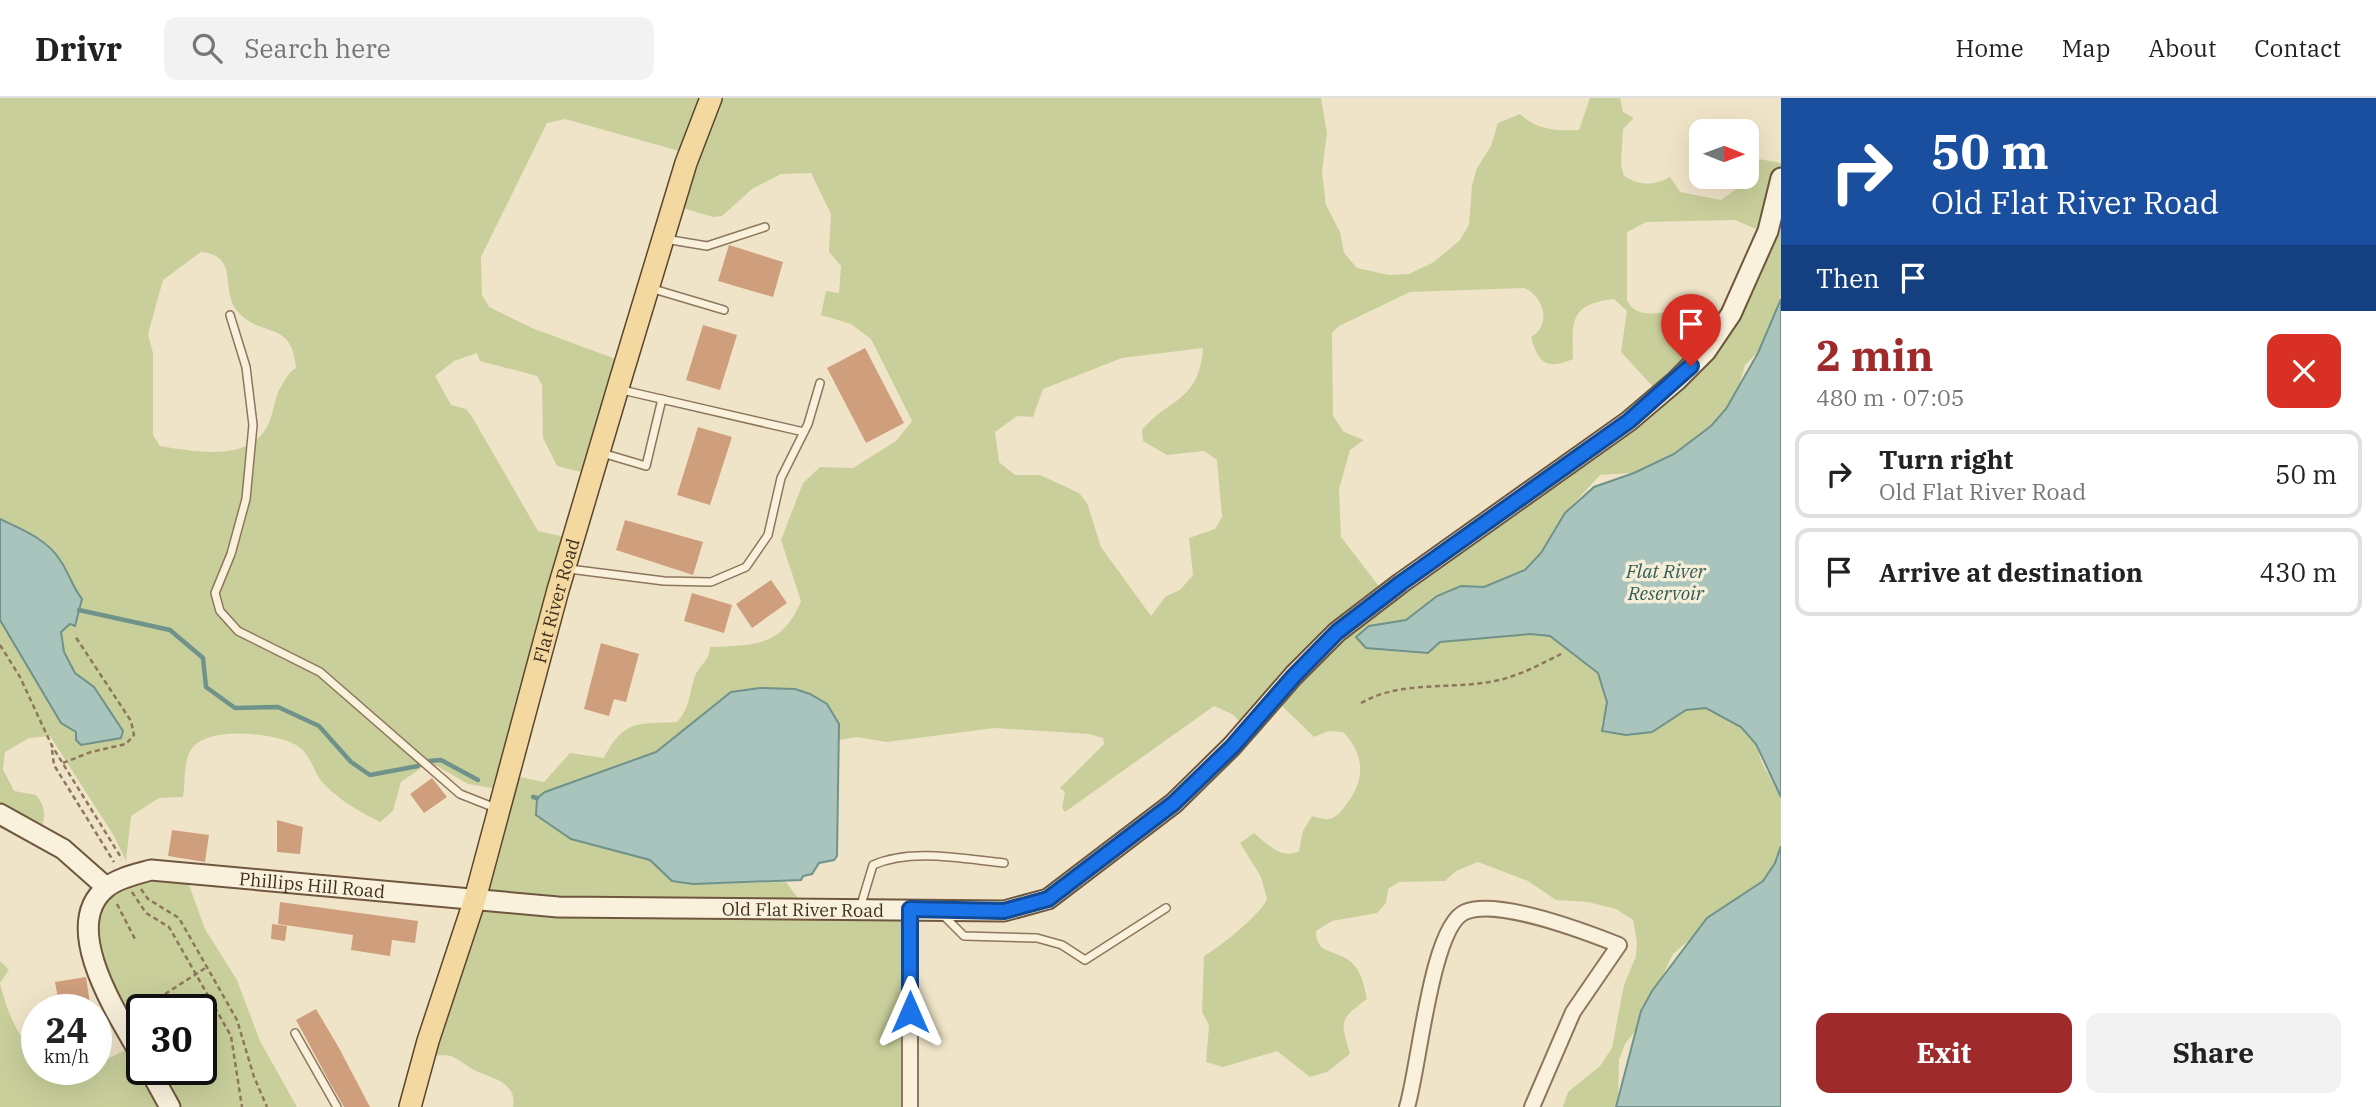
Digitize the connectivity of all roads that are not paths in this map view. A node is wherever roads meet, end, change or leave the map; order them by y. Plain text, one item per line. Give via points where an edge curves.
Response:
1 (711, 98) edge
2 (1781, 178) edge
3 (765, 227) dead end
4 (664, 239) junction
5 (649, 288) junction
6 (724, 310) dead end
7 (230, 315) dead end
8 (820, 383) dead end
9 (618, 389) junction
10 (662, 399) junction
11 (804, 432) junction
12 (599, 452) junction
13 (564, 569) junction
14 (498, 809) junction
15 (0, 814) edge
16 (1004, 863) dead end
17 (126, 884) junction
18 (475, 899) junction
19 (1166, 908) dead end
20 (860, 909) junction
21 (910, 909) junction
22 (938, 910) junction
23 (126, 1028) edge
24 (295, 1033) dead end
25 (158, 1085) edge
26 (170, 1107) edge
27 (337, 1107) edge
28 (410, 1107) edge
29 (910, 1107) edge
30 (1407, 1107) edge
31 (1532, 1107) edge

1 - 4 main road, Flat River Road
2 - 22 street, Old Flat River Road via 1768,231 1731,314 1706,351 1638,413 1337,632 1174,803 1048,899 1004,911
3 - 4 lane via 707,246
4 - 5 main road, Flat River Road
5 - 6 lane
5 - 9 main road, Flat River Road
7 - 14 lane via 246,367 253,425 246,499 215,593 220,611 238,631 320,672 460,794
8 - 11 lane
9 - 10 lane
9 - 12 main road, Flat River Road
10 - 11 lane
10 - 12 lane via 646,466
11 - 13 lane via 781,478 768,535 746,567 711,582
12 - 13 main road, Flat River Road
13 - 14 main road, Flat River Road
14 - 18 main road, Flat River Road
15 - 17 street
16 - 20 lane via 935,857 888,859 873,865
17 - 18 street, Phillips Hill Road
17 - 23 street via 96,898 89,946 99,979
18 - 20 street, Old Flat River Road via 558,907
18 - 28 main road, Flat River Road
19 - 22 lane via 1085,960 1062,945 1037,938 964,936
20 - 21 street, Old Flat River Road
21 - 22 street, Old Flat River Road
21 - 29 street
24 - 27 lane
25 - 26 street
30 - 31 street via 1446,930 1456,916 1495,908 1571,927 1619,945 1573,1012

